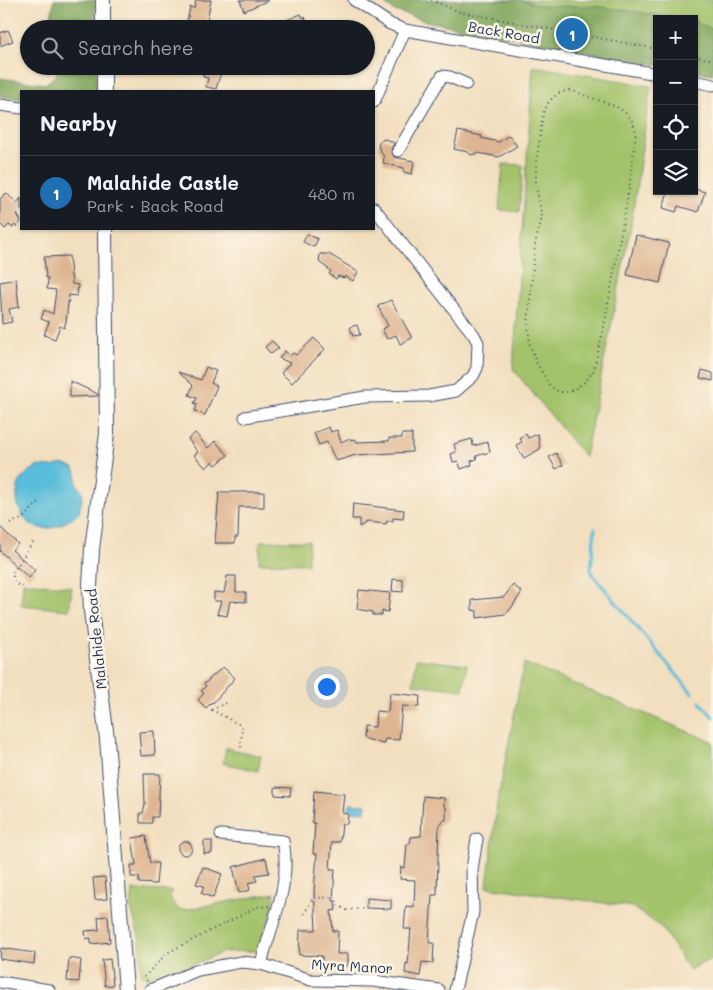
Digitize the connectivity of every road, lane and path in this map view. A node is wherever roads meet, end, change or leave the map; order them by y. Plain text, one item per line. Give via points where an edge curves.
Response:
1 (103, 0) edge
2 (354, 0) edge
3 (431, 0) edge
4 (103, 20) edge
5 (406, 30) junction
6 (653, 48) edge
7 (698, 57) edge
8 (713, 60) edge
9 (653, 73) edge
10 (104, 75) edge
11 (698, 82) edge
12 (466, 84) dead end
13 (713, 85) edge
14 (104, 90) edge
15 (375, 100) edge
16 (0, 105) edge
17 (20, 108) edge
18 (398, 151) dead end
19 (375, 209) edge
20 (105, 230) edge
21 (576, 388) joint
22 (245, 417) dead end
23 (39, 502) dead end
24 (10, 523) dead end
25 (33, 542) dead end
26 (23, 586) dead end
27 (226, 703) dead end
28 (241, 748) dead end
29 (221, 835) dead end
30 (477, 839) dead end
31 (279, 907) junction
32 (366, 908) dead end
33 (304, 914) dead end
34 (261, 964) junction
35 (0, 982) edge
36 (44, 990) edge
37 (126, 990) edge
38 (151, 990) edge
39 (438, 990) edge
40 (456, 990) edge

1 - 4 main road
2 - 5 street, Back Road via 390,24
3 - 6 path via 460,12
5 - 9 street, Back Road
5 - 15 street
7 - 8 path
10 - 14 main road
11 - 13 street
12 - 18 street via 442,76
16 - 17 street
19 - 22 street via 474,335 478,343 477,368 473,376 456,390 429,396 366,397
20 - 37 main road, Malahide Road via 107,434 90,586 107,740
21 - 21 path via 594,372 629,189 636,132 627,114 570,90 549,101 543,114 536,164 542,217 535,244 528,325 536,362 550,386 559,392
23 - 24 path via 22,519
25 - 26 path via 12,574 16,584
27 - 28 path via 212,710 242,726
29 - 31 street via 283,841 286,866
30 - 40 street via 472,869 472,912
31 - 34 street
31 - 38 path via 257,907 167,953 144,977
32 - 33 path via 348,910 337,905 336,897 313,898
34 - 38 street, Myra Manor via 241,962 198,970
34 - 39 street, Myra Manor via 310,980 373,981
35 - 36 street

